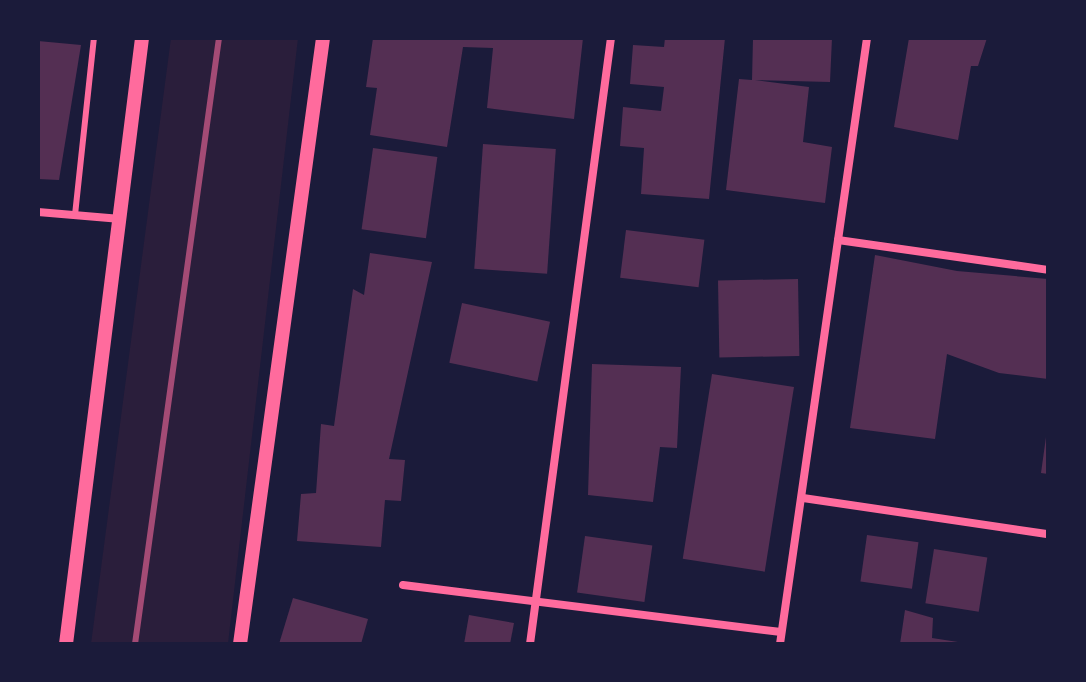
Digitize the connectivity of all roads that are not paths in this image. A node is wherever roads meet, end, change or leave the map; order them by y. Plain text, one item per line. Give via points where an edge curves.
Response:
1 (94, 38) edge
2 (142, 38) edge
3 (323, 38) edge
4 (611, 38) edge
5 (867, 38) edge
6 (38, 212) edge
7 (75, 215) junction
8 (121, 219) junction
9 (838, 240) junction
10 (1048, 270) edge
11 (803, 498) junction
12 (1048, 534) edge
13 (403, 585) dead end
14 (536, 602) junction
15 (781, 632) junction
16 (66, 644) edge
17 (240, 644) edge
18 (530, 644) edge
19 (780, 644) edge

1 - 7 lane
2 - 8 street
3 - 17 street
4 - 14 street
5 - 9 street
6 - 7 street
7 - 8 street
8 - 16 street
9 - 10 street
9 - 11 street
11 - 12 street
11 - 15 street
13 - 14 street
14 - 15 street
14 - 18 street
15 - 19 street

